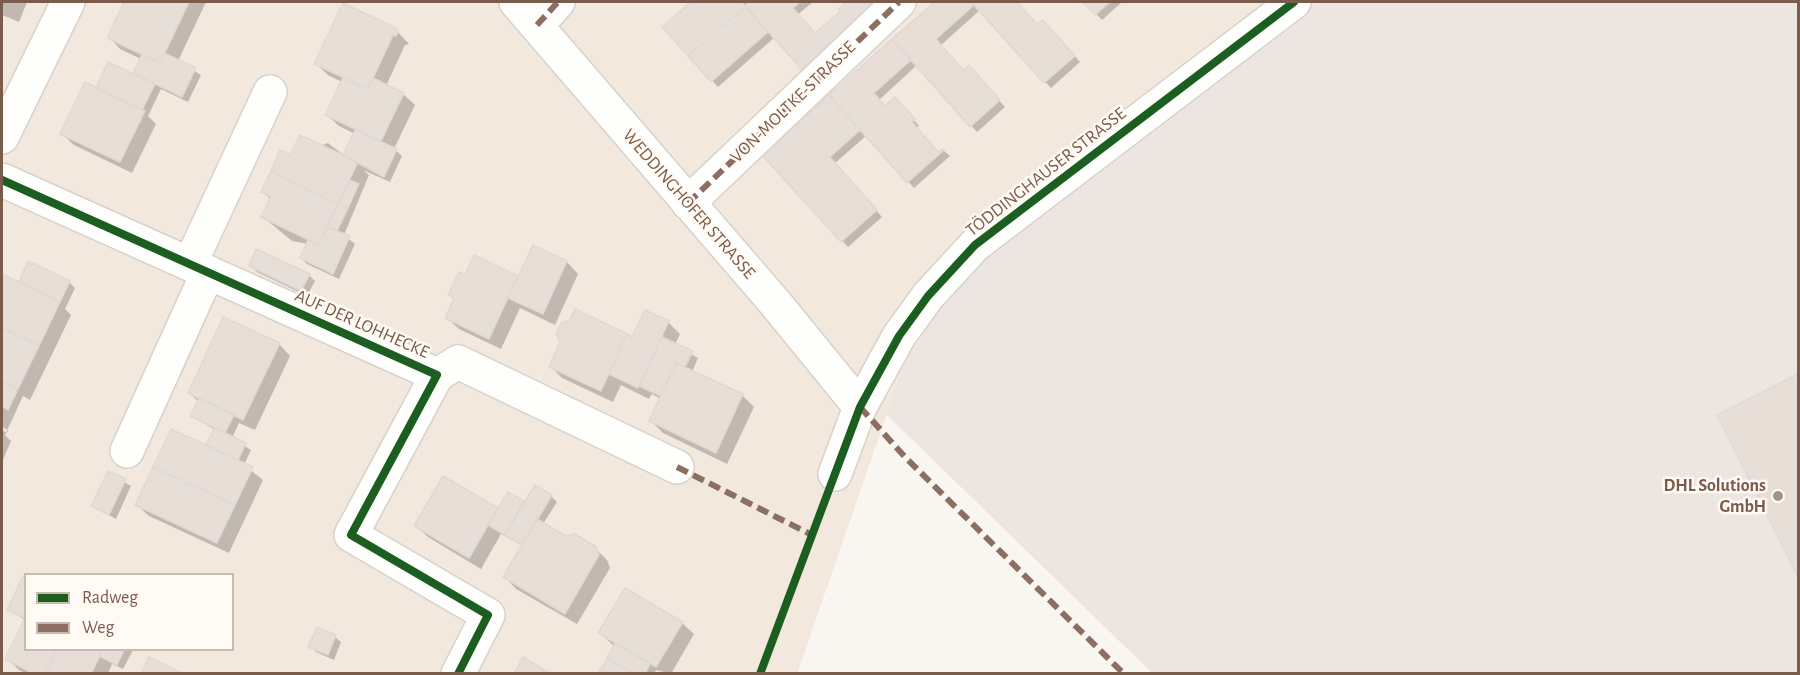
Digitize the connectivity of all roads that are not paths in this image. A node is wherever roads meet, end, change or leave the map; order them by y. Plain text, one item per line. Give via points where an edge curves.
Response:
1 (68, 2) edge
2 (558, 2) edge
3 (899, 2) edge
4 (1294, 2) edge
5 (526, 13) edge
6 (270, 92) dead end
7 (2, 137) edge
8 (2, 180) edge
9 (688, 203) junction
10 (199, 268) junction
11 (437, 375) junction
12 (860, 407) junction
13 (126, 451) dead end
14 (677, 467) dead end
15 (835, 474) dead end
16 (458, 674) edge

1 - 7 street
2 - 5 street
3 - 9 street, VON-MOLTKE-STRASSE
4 - 12 street, TÖDDINGHAUSER STRASSE via 975,245 928,296 899,336
5 - 9 street, WEDDINGHOFER STRASSE
6 - 10 street
8 - 10 street, AUF DER LOHHECKE
9 - 12 street, WEDDINGHOFER STRASSE
10 - 11 street, AUF DER LOHHECKE
10 - 13 street
11 - 14 street via 458,362
11 - 16 street, AUF DER LOHHECKE via 351,535 488,615
12 - 15 street, TÖDDINGHAUSER STRASSE

